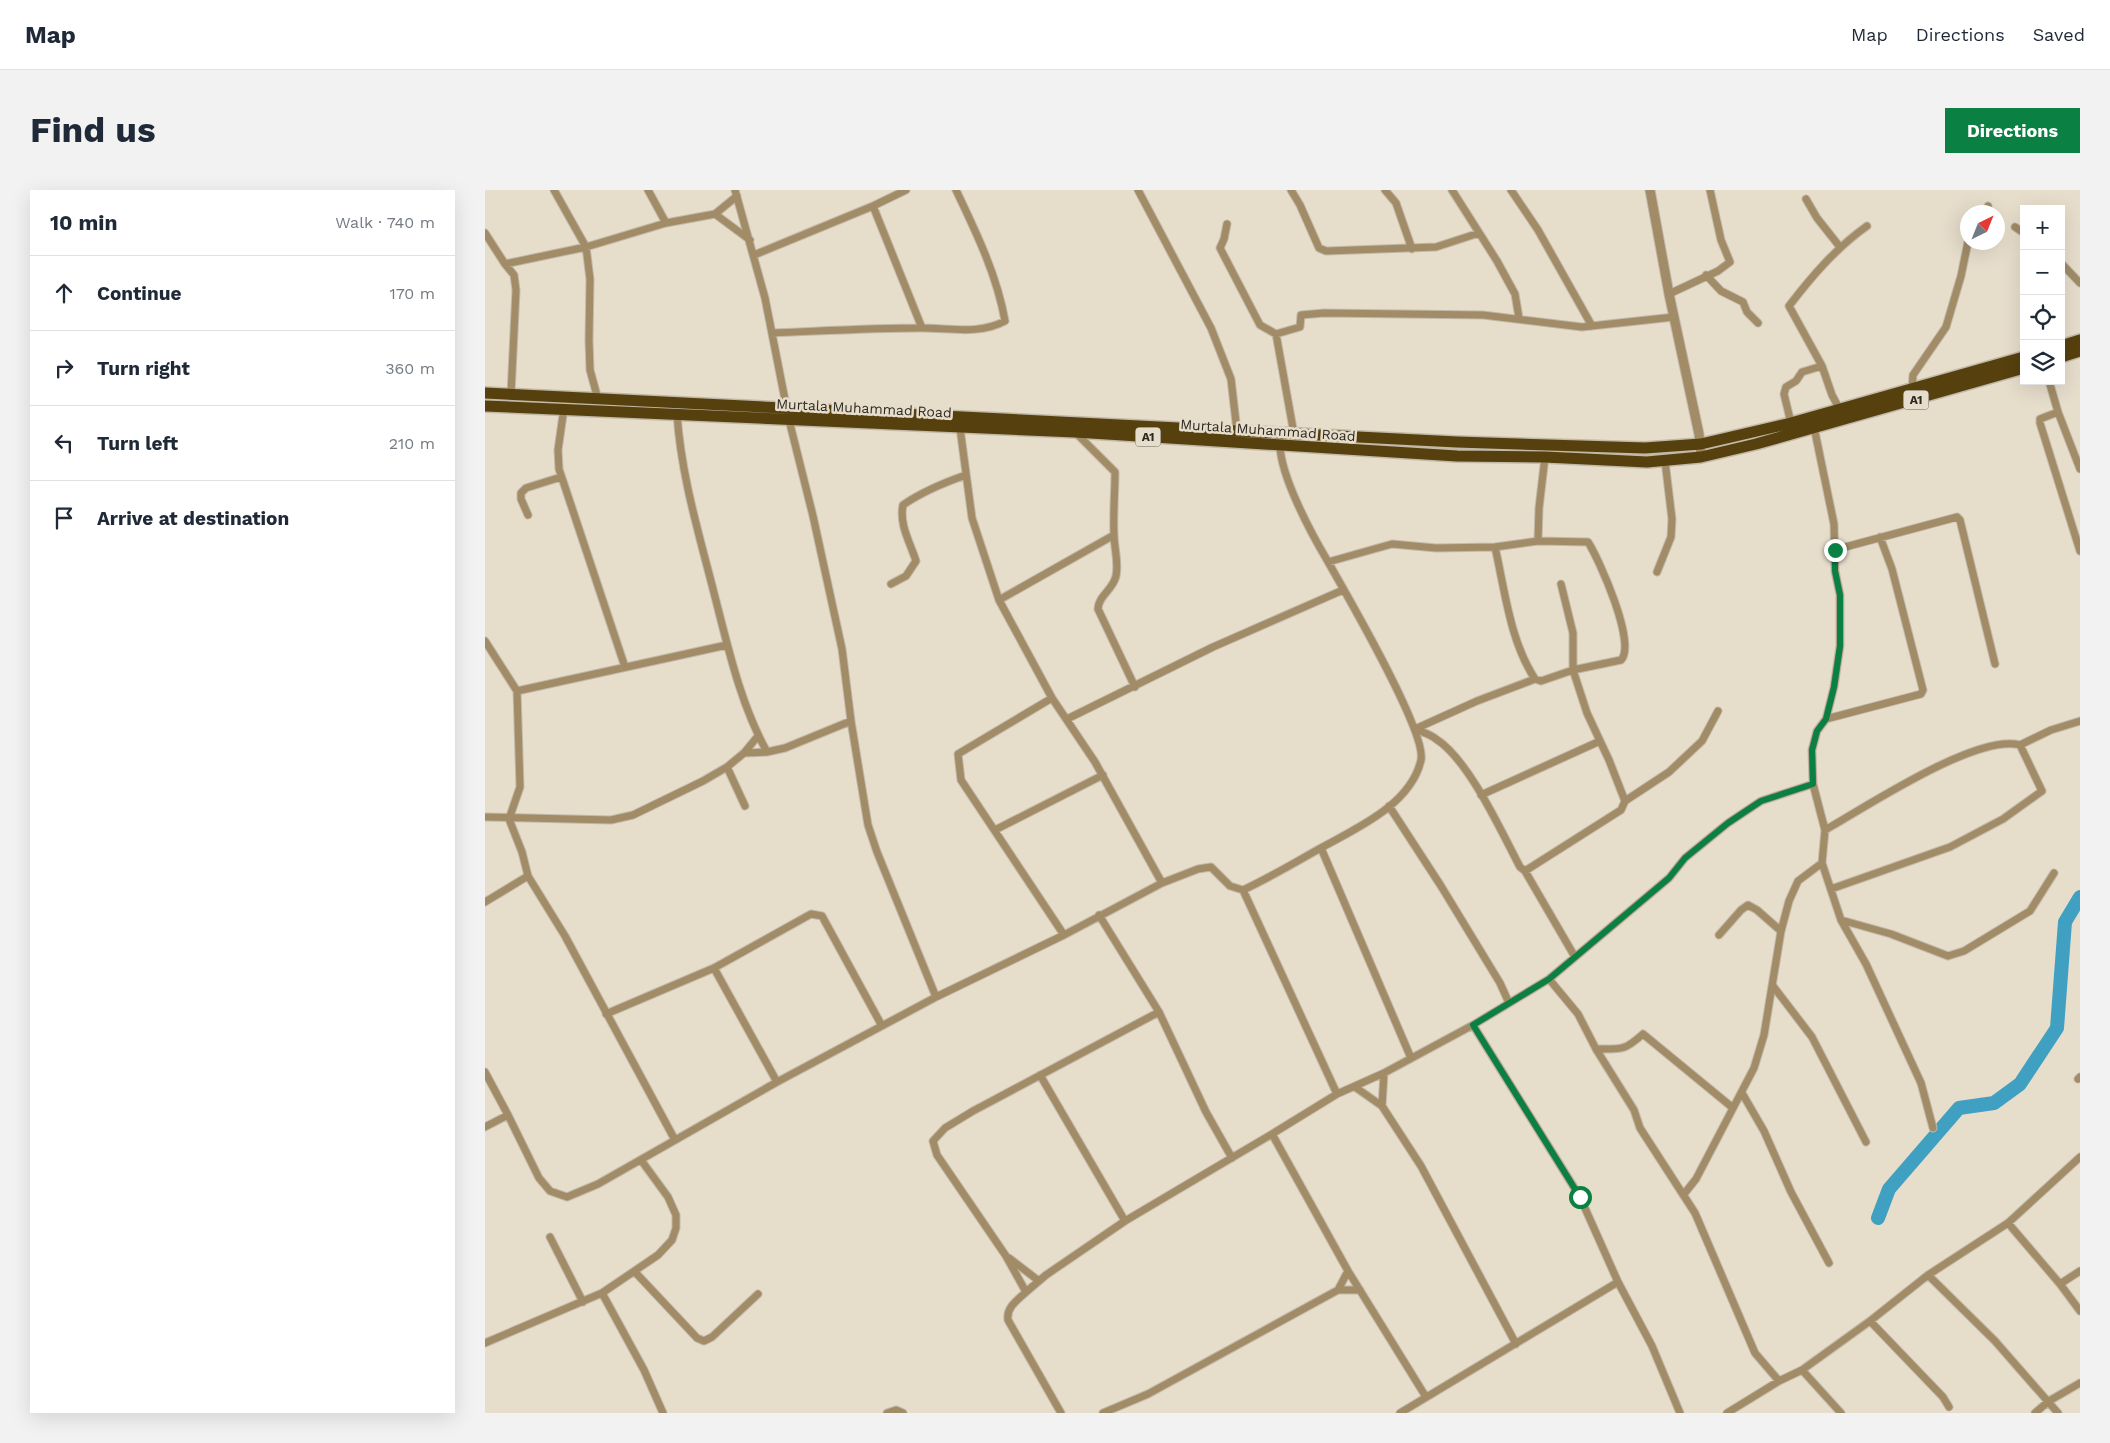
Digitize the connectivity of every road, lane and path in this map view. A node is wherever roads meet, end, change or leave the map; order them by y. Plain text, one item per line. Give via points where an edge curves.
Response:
1 (554, 190) edge
2 (648, 190) edge
3 (906, 190) edge
4 (955, 190) edge
5 (1138, 190) edge
6 (1291, 190) edge
7 (1385, 190) edge
8 (1451, 190) edge
9 (1511, 190) edge
10 (1650, 190) edge
11 (1710, 190) edge
12 (736, 193) edge
13 (1806, 199) dead end
14 (873, 206) junction
15 (715, 214) junction
16 (666, 223) junction
17 (1227, 224) dead end
18 (1867, 226) dead end
19 (2015, 226) dead end
20 (2020, 230) edge
21 (485, 233) edge
22 (1479, 233) junction
23 (750, 240) junction
24 (586, 247) junction
25 (1840, 247) junction
26 (1412, 249) junction
27 (1966, 250) edge
28 (754, 255) junction
29 (505, 264) junction
30 (2065, 267) edge
31 (1706, 275) junction
32 (2080, 283) edge
33 (1669, 294) junction
34 (1674, 317) junction
35 (1519, 318) junction
36 (1758, 323) dead end
37 (1592, 326) junction
38 (922, 328) junction
39 (772, 333) junction
40 (1276, 334) junction
41 (2080, 340) edge
42 (2065, 345) edge
43 (2080, 351) edge
44 (2065, 356) edge
45 (2020, 358) edge
46 (1822, 366) junction
47 (2020, 369) edge
48 (2050, 385) edge
49 (1912, 390) junction
50 (485, 393) edge
51 (511, 394) junction
52 (598, 399) junction
53 (485, 406) edge
54 (564, 408) junction
55 (786, 408) junction
56 (1840, 410) junction
57 (2058, 412) junction
58 (677, 414) junction
59 (789, 420) junction
60 (996, 423) junction
61 (1791, 423) junction
62 (1809, 426) junction
63 (960, 428) junction
64 (1237, 431) junction
65 (1075, 432) junction
66 (1294, 434) junction
67 (1355, 437) junction
68 (1457, 442) junction
69 (1701, 444) junction
70 (1280, 446) junction
71 (1354, 450) junction
72 (1457, 456) junction
73 (1545, 457) junction
74 (1701, 457) junction
75 (1665, 461) junction
76 (2080, 469) edge
77 (965, 475) junction
78 (561, 477) junction
79 (528, 515) dead end
80 (1114, 535) junction
81 (1880, 537) junction
82 (1538, 541) junction
83 (1495, 547) junction
84 (1835, 550) junction
85 (2080, 551) edge
86 (1328, 562) junction
87 (1657, 572) dead end
88 (891, 584) dead end
89 (1561, 584) dead end
90 (1343, 590) junction
91 (999, 600) junction
92 (485, 641) edge
93 (727, 645) junction
94 (1995, 664) dead end
95 (625, 667) junction
96 (1573, 670) junction
97 (1535, 679) junction
98 (1135, 687) junction
99 (517, 691) junction
100 (1051, 698) junction
101 (1718, 710) dead end
102 (1067, 719) junction
103 (1826, 719) junction
104 (851, 720) junction
105 (2080, 721) edge
106 (1415, 729) junction
107 (757, 736) junction
108 (1600, 741) junction
109 (2021, 744) junction
110 (767, 752) junction
111 (744, 753) junction
112 (727, 767) junction
113 (1103, 775) junction
114 (1813, 784) junction
115 (1481, 795) junction
116 (1625, 801) junction
117 (745, 806) dead end
118 (1389, 806) junction
119 (485, 818) edge
120 (509, 819) junction
121 (995, 830) junction
122 (1825, 830) junction
123 (1321, 848) junction
124 (1822, 863) junction
125 (1525, 871) junction
126 (2054, 873) dead end
127 (528, 876) junction
128 (1162, 883) junction
129 (1831, 889) junction
130 (1243, 890) junction
131 (485, 902) edge
132 (1099, 915) junction
133 (1841, 920) junction
134 (1781, 931) junction
135 (1064, 935) junction
136 (1719, 935) dead end
137 (1575, 957) junction
138 (715, 968) junction
139 (1549, 979) junction
140 (1773, 986) junction
141 (937, 996) junction
142 (1509, 1003) junction
143 (1159, 1012) junction
144 (606, 1014) junction
145 (1473, 1025) junction
146 (881, 1026) junction
147 (1596, 1049) junction
148 (1411, 1058) junction
149 (485, 1072) edge
150 (1384, 1073) junction
151 (1040, 1075) junction
152 (777, 1082) junction
153 (1355, 1086) junction
154 (1741, 1093) junction
155 (1337, 1094) junction
156 (1382, 1106) junction
157 (1733, 1108) junction
158 (508, 1115) junction
159 (485, 1127) edge
160 (1933, 1128) dead end
161 (1271, 1134) junction
162 (675, 1140) junction
163 (1866, 1142) dead end
164 (2080, 1157) edge
165 (1232, 1158) junction
166 (641, 1160) junction
167 (1683, 1194) junction
168 (1125, 1221) junction
169 (2008, 1223) junction
170 (550, 1237) dead end
171 (1006, 1256) junction
172 (1829, 1262) dead end
173 (1349, 1271) junction
174 (2080, 1271) edge
175 (635, 1272) junction
176 (1928, 1275) junction
177 (1039, 1280) junction
178 (1618, 1282) junction
179 (2060, 1284) junction
180 (1338, 1290) junction
181 (1360, 1290) junction
182 (602, 1292) junction
183 (1026, 1292) junction
184 (758, 1294) dead end
185 (583, 1302) junction
186 (2080, 1311) edge
187 (1870, 1321) junction
188 (485, 1343) edge
189 (1516, 1344) junction
190 (1802, 1370) junction
191 (1779, 1381) junction
192 (2080, 1383) edge
193 (1426, 1397) junction
194 (2049, 1401) junction
195 (1949, 1407) dead end
196 (663, 1413) edge
197 (887, 1413) edge
198 (903, 1413) edge
199 (1061, 1413) edge
200 (1103, 1413) edge
201 (1400, 1413) edge
202 (1680, 1413) edge
203 (1727, 1413) edge
204 (1841, 1413) edge
205 (2035, 1413) edge
206 (2058, 1413) edge

1 - 24 street
2 - 16 street
3 - 14 street
4 - 38 street via 981,243 1002,301 1005,321 993,328 975,330
5 - 64 street via 1211,328 1231,379
6 - 26 street via 1319,248 1331,252
7 - 26 street via 1395,203
8 - 22 street
9 - 37 street
10 - 33 street
11 - 31 street via 1721,240 1730,262
12 - 15 street
12 - 23 street
13 - 25 street
14 - 28 street
14 - 38 street
15 - 16 street
15 - 23 street
16 - 24 street
17 - 40 street via 1225,240 1220,248 1260,325
18 - 25 street
19 - 20 street
21 - 29 street
22 - 26 street via 1436,248
22 - 35 street via 1515,294
23 - 28 street
24 - 29 street
24 - 52 street via 590,279 591,370
25 - 46 street via 1789,306
27 - 49 street via 1946,327 1913,375
28 - 39 street
29 - 51 street via 514,275 516,290
30 - 32 street
31 - 33 street
31 - 36 street via 1721,292 1743,302 1747,312
33 - 34 street
34 - 37 street
34 - 69 street
35 - 37 street
35 - 40 street via 1325,313 1301,315 1300,327
38 - 39 street
39 - 55 street
40 - 66 street
41 - 42 highway
43 - 44 highway
45 - 49 highway, A1
46 - 56 street
46 - 61 street via 1802,372 1786,387 1784,394
47 - 62 highway, A1
48 - 57 street
49 - 56 highway, A1
50 - 51 highway, Murtala Muhammad Road / A1
51 - 52 highway, Murtala Muhammad Road / A1
52 - 55 highway, Murtala Muhammad Road / A1
53 - 54 highway, Murtala Muhammad Road / A1
54 - 58 highway, Murtala Muhammad Road / A1
54 - 78 street via 558,450
55 - 59 street
55 - 60 highway, Murtala Muhammad Road / A1
56 - 62 highway, A1
57 - 76 street
57 - 85 street via 2040,419 2040,423
58 - 59 highway, Murtala Muhammad Road / A1
58 - 93 street via 679,448
59 - 63 highway, Murtala Muhammad Road / A1
59 - 104 street via 842,649
60 - 63 highway, Murtala Muhammad Road / A1
60 - 64 highway, Murtala Muhammad Road / A1
60 - 65 highway, Murtala Muhammad Road / A1
61 - 62 highway, Murtala Muhammad Road / A1
61 - 69 highway, Murtala Muhammad Road / A1
62 - 74 highway, Murtala Muhammad Road / A1 via 1756,444
62 - 84 street via 1834,524
63 - 77 street
64 - 66 highway, Murtala Muhammad Road / A1
65 - 70 highway, Murtala Muhammad Road / A1
65 - 80 street via 1115,472
66 - 67 highway, Murtala Muhammad Road / A1
67 - 68 highway, Murtala Muhammad Road / A1
67 - 71 highway
68 - 69 highway, Murtala Muhammad Road / A1 via 1645,448
68 - 72 highway
69 - 74 street
70 - 71 highway, Murtala Muhammad Road / A1
70 - 86 street via 1281,460 1311,535
71 - 72 highway, Murtala Muhammad Road / A1
72 - 73 highway, Murtala Muhammad Road / A1
73 - 75 highway, Murtala Muhammad Road / A1
73 - 82 street
74 - 75 highway, Murtala Muhammad Road / A1
75 - 87 street via 1671,537
77 - 88 street via 917,495 903,505 902,526 916,560 906,576
77 - 91 street via 972,518
78 - 79 street via 521,492
78 - 95 street
80 - 91 street
80 - 98 street via 1117,575 1114,585 1098,603 1098,609
81 - 84 street
81 - 94 street via 1957,517 1960,520
81 - 103 street via 1892,569 1923,690 1921,694
82 - 83 street
82 - 96 street via 1588,542 1601,565 1623,629 1626,651 1621,660
83 - 86 street via 1436,548 1392,544
83 - 97 street via 1511,620 1525,663
84 - 103 street via 1840,595 1840,646
86 - 90 street
89 - 96 street via 1573,633
90 - 98 street via 1213,647
90 - 106 street via 1377,650
91 - 100 street
92 - 99 street
93 - 95 street
93 - 107 street
95 - 99 street
96 - 97 street via 1541,681
96 - 108 street
97 - 106 street
98 - 102 street
99 - 120 street via 520,787
100 - 102 street
100 - 121 street via 959,754 961,780
101 - 116 street via 1702,741 1669,772
102 - 113 street
103 - 114 street via 1817,731 1812,750
104 - 110 street via 785,748
104 - 141 street via 868,824
105 - 109 street
106 - 115 street via 1437,739 1460,762
106 - 118 street via 1422,759 1414,781
107 - 110 street
107 - 111 street
108 - 115 street
108 - 116 street
109 - 122 street via 1995,745 1947,761
109 - 129 street via 2042,791 2003,819 1950,847
110 - 111 street
111 - 112 street
112 - 117 street
112 - 120 street via 625,817 611,820
113 - 121 street
113 - 128 street
114 - 122 street
114 - 137 street via 1761,801 1728,823 1685,858 1669,878
115 - 125 street
116 - 125 street via 1621,810
118 - 123 street via 1363,826
118 - 142 street via 1446,894
119 - 120 street
120 - 127 street
121 - 135 street
122 - 124 street
123 - 130 street
123 - 148 street
124 - 129 street
124 - 134 street via 1798,880
125 - 137 street
126 - 133 street via 2031,911 1964,951 1948,956 1891,934
127 - 131 street
127 - 144 street via 565,936
128 - 130 street via 1211,867 1230,886
128 - 132 street
129 - 133 street
130 - 155 street
132 - 135 street
132 - 143 street
133 - 160 street via 1866,964 1921,1083
134 - 136 street via 1748,905
134 - 140 street
135 - 141 street
137 - 139 street
138 - 144 street
138 - 146 street via 811,914 823,916
138 - 152 street
139 - 142 street
139 - 147 street via 1578,1014
140 - 154 street via 1764,1035 1754,1068
140 - 163 street via 1812,1037
141 - 146 street
142 - 145 street
143 - 151 street
143 - 165 street via 1206,1112
144 - 162 street
145 - 148 street
145 - 178 street via 1580,1197
146 - 152 street
147 - 157 street via 1628,1047 1643,1034
147 - 167 street via 1634,1110 1640,1128
148 - 150 street
149 - 158 street
150 - 153 street
150 - 156 street
151 - 168 street
151 - 171 street via 945,1128 933,1141 937,1156
152 - 162 street
153 - 155 street
153 - 156 street
154 - 157 street
154 - 172 street
155 - 161 street
156 - 189 street via 1421,1166
157 - 167 street
158 - 159 street
158 - 166 street via 539,1178 550,1191 567,1197 589,1189
161 - 165 street
161 - 173 street
162 - 166 street
164 - 169 street
165 - 168 street
166 - 175 street via 667,1197 676,1215 676,1228 672,1240 659,1255
167 - 191 street via 1695,1213 1755,1354
168 - 177 street
169 - 176 street
169 - 179 street
170 - 185 street
171 - 177 street
171 - 183 street
173 - 180 street
173 - 181 street
174 - 179 street
175 - 182 street
175 - 184 street via 697,1338 704,1341
176 - 187 street
176 - 194 street via 1995,1341
177 - 183 street
178 - 189 street
178 - 202 street via 1652,1346
179 - 186 street
180 - 181 street
180 - 200 street via 1149,1394
181 - 193 street
182 - 185 street
182 - 196 street
183 - 199 street via 1010,1308 1008,1320
185 - 188 street
187 - 190 street
187 - 195 street
189 - 193 street
190 - 191 street
190 - 204 street
191 - 203 street
192 - 194 street
193 - 201 street
194 - 205 street
194 - 206 street
197 - 198 street via 896,1410

